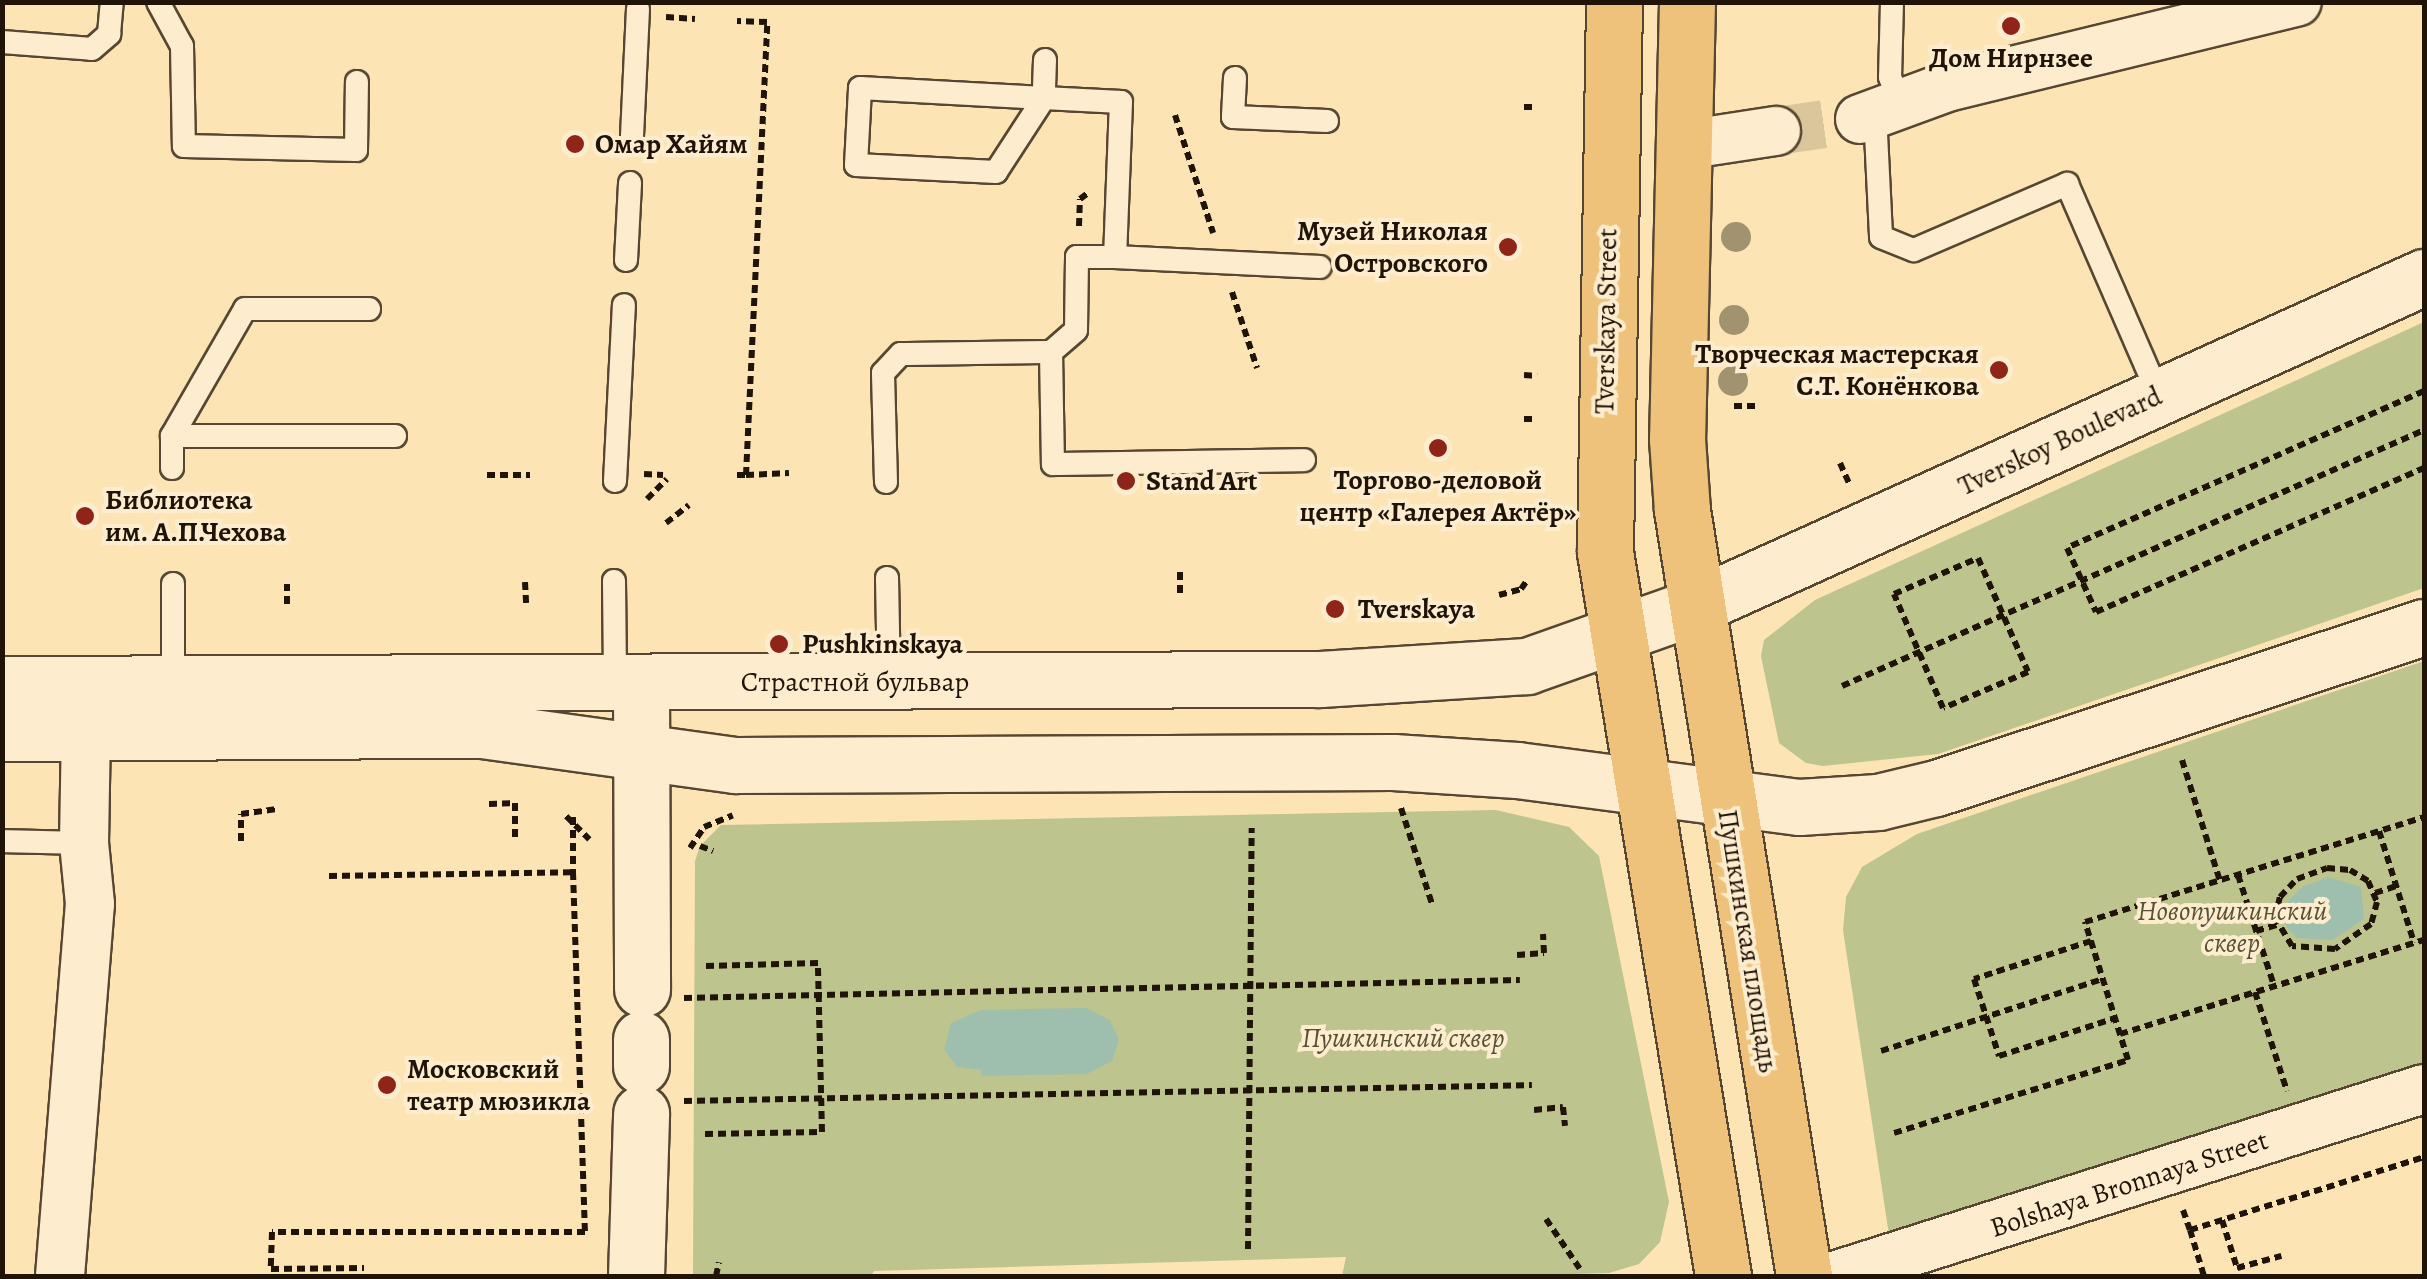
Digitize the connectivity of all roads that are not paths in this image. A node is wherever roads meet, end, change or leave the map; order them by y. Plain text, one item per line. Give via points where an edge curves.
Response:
1 (112, 2) edge
2 (158, 2) edge
3 (1614, 2) edge
4 (1687, 2) edge
5 (1892, 2) edge
6 (2297, 2) edge
7 (638, 9) dead end
8 (2179, 18) edge
9 (2, 42) edge
10 (1045, 60) dead end
11 (1235, 78) dead end
12 (357, 82) dead end
13 (1044, 98) junction
14 (1878, 111) junction
15 (1327, 121) dead end
16 (1776, 131) tunnel mouth
17 (632, 136) dead end
18 (1684, 145) junction
19 (630, 183) dead end
20 (1114, 258) junction
21 (626, 260) dead end
22 (1320, 266) dead end
23 (2424, 277) edge
24 (624, 305) dead end
25 (369, 309) dead end
26 (1051, 352) junction
27 (2159, 396) junction
28 (172, 436) junction
29 (394, 436) dead end
30 (1304, 460) dead end
31 (172, 468) dead end
32 (615, 481) dead end
33 (886, 482) dead end
34 (887, 578) dead end
35 (614, 580) dead end
36 (172, 584) dead end
37 (1696, 606) junction
38 (2424, 627) edge
39 (1615, 639) junction
40 (889, 682) junction
41 (2, 684) edge
42 (628, 684) junction
43 (173, 685) junction
44 (86, 731) junction
45 (2, 733) edge
46 (641, 750) junction
47 (1640, 787) junction
48 (1725, 800) junction
49 (2, 841) edge
50 (84, 843) junction
51 (2424, 1089) edge
52 (60, 1276) edge
53 (636, 1276) edge
54 (1723, 1276) edge
55 (1804, 1276) edge
56 (1834, 1276) edge

1 - 9 lane via 109,34 92,49
2 - 12 lane via 182,46 184,146 356,150
3 - 39 main road, Tverskaya Street via 1602,470
4 - 18 main road
5 - 14 lane via 1890,77
6 - 8 street
7 - 17 lane
8 - 14 street
10 - 13 lane
11 - 15 lane via 1233,117
13 - 13 lane via 996,172 856,165 860,88
13 - 20 lane via 1122,102
14 - 27 lane via 1881,237 1914,250 2067,184
16 - 18 street
18 - 37 main road via 1678,439
19 - 21 lane
20 - 22 lane
20 - 26 lane via 1077,257 1076,330
23 - 27 main road, Tverskoy Boulevard
24 - 32 lane
25 - 28 lane via 245,309
26 - 30 lane via 1053,464
26 - 33 lane via 901,354 883,373
27 - 37 main road, Tverskoy Boulevard
28 - 29 lane
28 - 31 lane
34 - 40 lane
35 - 42 lane
36 - 43 lane
37 - 39 main road, Страстной бульвар
37 - 48 main road, Пушкинская площадь
38 - 48 main road via 1898,798 1798,807
39 - 40 main road, Страстной бульвар via 1527,666 1434,676
39 - 47 main road
40 - 42 main road, Страстной бульвар
41 - 43 main road, Страстной бульвар
42 - 43 main road, Страстной бульвар
42 - 46 main road
44 - 45 main road
44 - 46 main road via 482,730
44 - 50 street
46 - 47 main road via 735,764 1394,762
46 - 53 main road
47 - 48 main road
47 - 54 main road
48 - 55 main road, Пушкинская площадь
49 - 50 lane
50 - 52 street via 90,904
51 - 56 street, Bolshaya Bronnaya Street

